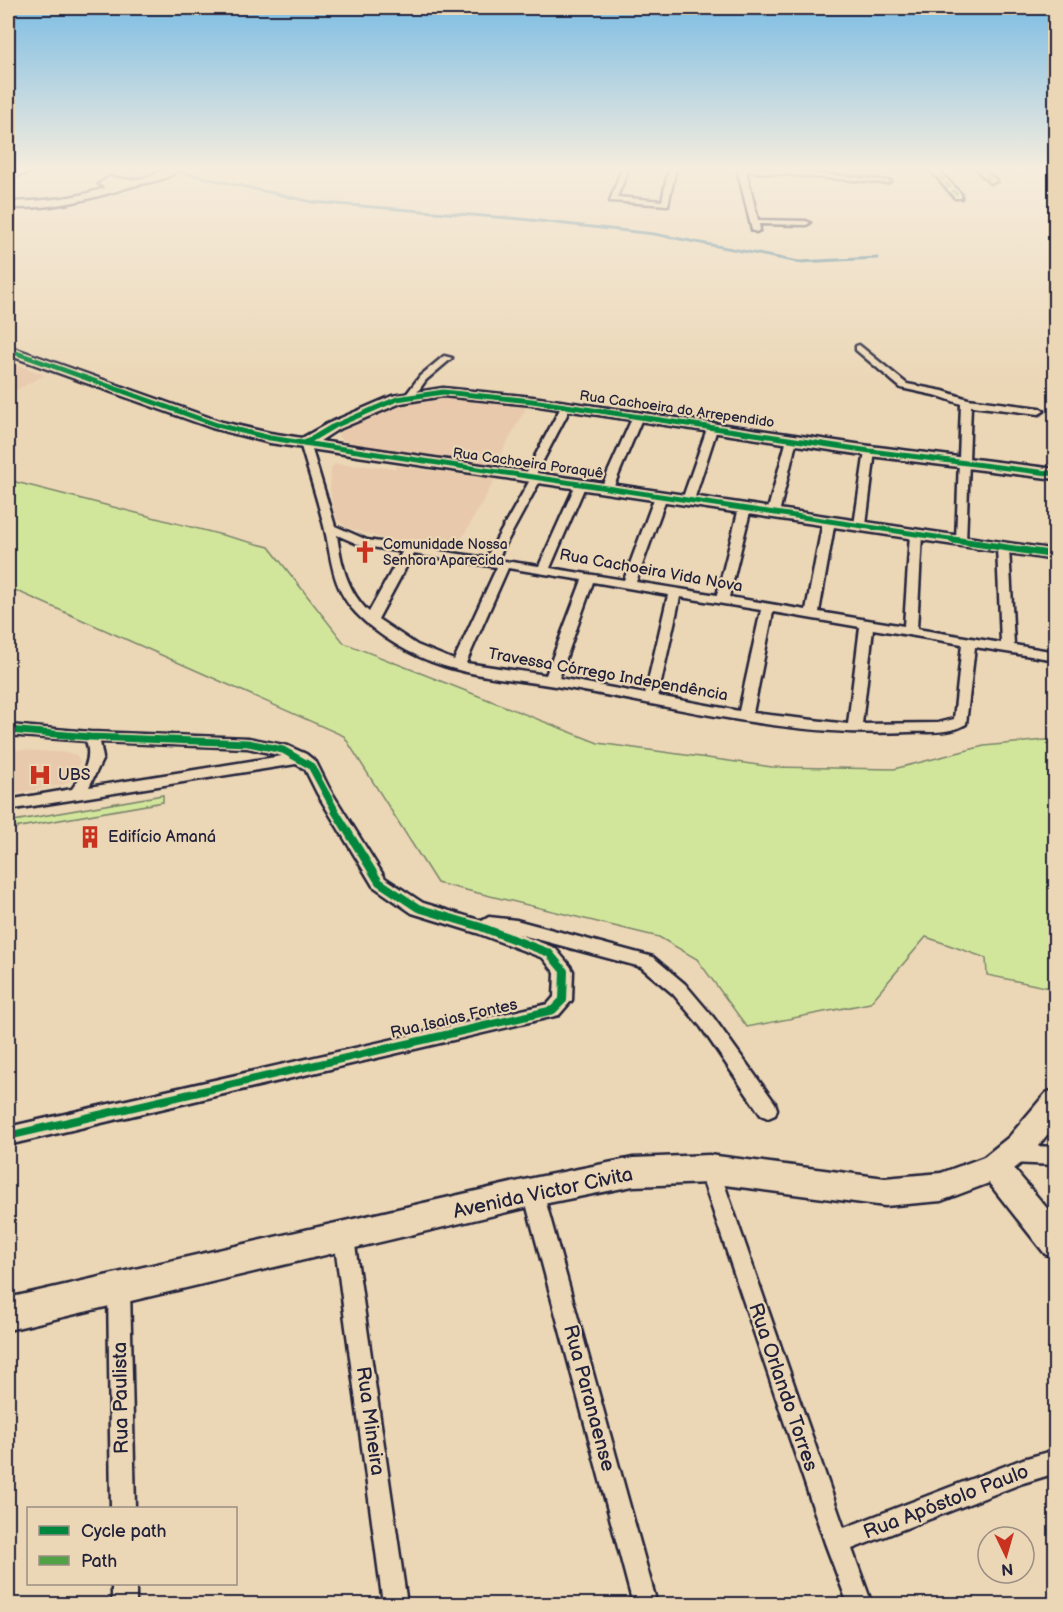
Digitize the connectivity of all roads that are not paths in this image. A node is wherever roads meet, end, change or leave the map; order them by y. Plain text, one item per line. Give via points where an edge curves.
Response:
1 (859, 348) dead end
2 (8, 350) edge
3 (447, 358) dead end
4 (410, 396) junction
5 (966, 402) junction
6 (566, 406) junction
7 (1039, 411) dead end
8 (639, 416) junction
9 (713, 426) junction
10 (792, 439) junction
11 (305, 443) junction
12 (870, 451) junction
13 (963, 464) junction
14 (1056, 474) edge
15 (532, 478) junction
16 (581, 484) junction
17 (607, 488) junction
18 (661, 496) junction
19 (688, 500) junction
20 (745, 508) junction
21 (773, 513) junction
22 (830, 521) junction
23 (860, 525) junction
24 (330, 528) junction
25 (916, 534) junction
26 (962, 541) junction
27 (1003, 547) junction
28 (409, 551) junction
29 (1056, 555) edge
30 (490, 562) junction
31 (504, 564) junction
32 (543, 570) junction
33 (590, 577) junction
34 (629, 584) junction
35 (675, 592) junction
36 (722, 600) junction
37 (768, 608) junction
38 (812, 614) junction
39 (371, 620) junction
40 (867, 624) junction
41 (910, 631) junction
42 (969, 640) junction
43 (1008, 648) junction
44 (1056, 656) edge
45 (458, 666) junction
46 (552, 680) junction
47 (651, 699) junction
48 (745, 717) junction
49 (854, 729) junction
50 (8, 730) edge
51 (90, 737) junction
52 (301, 758) junction
53 (77, 793) junction
54 (8, 805) edge
55 (459, 920) junction
56 (1056, 1102) edge
57 (768, 1109) dead end
58 (8, 1136) edge
59 (1056, 1156) edge
60 (1002, 1160) junction
61 (709, 1169) junction
62 (533, 1192) junction
63 (344, 1238) junction
64 (1056, 1242) edge
65 (120, 1288) junction
66 (8, 1314) edge
67 (1056, 1461) edge
68 (123, 1507) edge
69 (837, 1543) junction
70 (124, 1585) edge
71 (124, 1605) edge
72 (395, 1605) edge
73 (645, 1605) edge
74 (860, 1605) edge

1 - 5 street via 904,386
2 - 11 street, Rua Cachoeira Poraquê via 217,425
3 - 4 street via 423,378
4 - 6 street, Rua Cachoeira do Arrependido via 443,392
4 - 11 street, Rua Cachoeira do Arrependido via 332,427
5 - 7 street
5 - 13 street
6 - 8 street, Rua Cachoeira do Arrependido
6 - 15 street
8 - 9 street, Rua Cachoeira do Arrependido
8 - 17 street
9 - 10 street, Rua Cachoeira do Arrependido
9 - 19 street
10 - 12 street, Rua Cachoeira do Arrependido
10 - 21 street
11 - 15 street, Rua Cachoeira Poraquê
11 - 24 street
12 - 13 street, Rua Cachoeira do Arrependido
12 - 23 street
13 - 14 street, Rua Cachoeira do Arrependido
13 - 26 street
15 - 16 street, Rua Cachoeira Poraquê
15 - 30 street
16 - 17 street, Rua Cachoeira Poraquê
16 - 32 street
17 - 18 street, Rua Cachoeira Poraquê
18 - 19 street, Rua Cachoeira Poraquê
18 - 34 street
19 - 20 street, Rua Cachoeira Poraquê
20 - 21 street, Rua Cachoeira Poraquê
20 - 36 street
21 - 22 street, Rua Cachoeira Poraquê
22 - 23 street, Rua Cachoeira Poraquê
22 - 38 street
23 - 25 street, Rua Cachoeira Poraquê
24 - 28 street, Rua Cachoeira Vida Nova via 364,543
24 - 39 street, Travessa Córrego Independência via 335,570 343,588
25 - 26 street, Rua Cachoeira Poraquê
25 - 41 street
26 - 27 street, Rua Cachoeira Poraquê
27 - 29 street, Rua Cachoeira Poraquê
27 - 43 street
28 - 30 street, Rua Cachoeira Vida Nova
28 - 39 street
30 - 31 street, Rua Cachoeira Vida Nova
31 - 32 street, Rua Cachoeira Vida Nova
31 - 45 street
32 - 33 street, Rua Cachoeira Vida Nova
33 - 34 street, Rua Cachoeira Vida Nova
33 - 46 street
34 - 35 street, Rua Cachoeira Vida Nova
35 - 36 street, Rua Cachoeira Vida Nova
35 - 47 street
36 - 37 street, Rua Cachoeira Vida Nova
37 - 38 street, Rua Cachoeira Vida Nova
37 - 48 street
38 - 40 street, Rua Cachoeira Vida Nova
39 - 45 street, Travessa Córrego Independência via 412,646
40 - 41 street, Rua Cachoeira Vida Nova
40 - 49 street
41 - 42 street, Rua Cachoeira Vida Nova
42 - 43 street, Rua Cachoeira Vida Nova
42 - 49 street, Travessa Córrego Independência via 961,721 955,725
43 - 44 street, Rua Cachoeira Vida Nova
45 - 46 street, Travessa Córrego Independência
46 - 47 street, Travessa Córrego Independência
47 - 48 street, Travessa Córrego Independência
48 - 49 street, Travessa Córrego Independência
50 - 51 street
51 - 52 street via 261,744
51 - 53 street via 96,753 93,769
52 - 53 street
52 - 55 street, Rua Isaias Fontes via 311,766 379,882 418,908
53 - 54 street
55 - 57 street via 516,927 646,962 679,989
55 - 58 street, Rua Isaias Fontes via 549,953 564,971 562,1000 553,1010
56 - 60 street, Avenida Victor Civita via 1019,1147
59 - 60 street
60 - 61 street, Avenida Victor Civita via 941,1188 885,1192
60 - 64 street
61 - 62 street, Avenida Victor Civita via 633,1173
61 - 69 street, Rua Orlando Torres
62 - 63 street, Avenida Victor Civita
62 - 73 street, Rua Paranaense
63 - 65 street, Avenida Victor Civita
63 - 72 street, Rua Mineira
65 - 66 street, Avenida Victor Civita
65 - 68 street, Rua Paulista
67 - 69 street, Rua Apóstolo Paulo
69 - 74 street, Rua Orlando Torres
70 - 71 street

